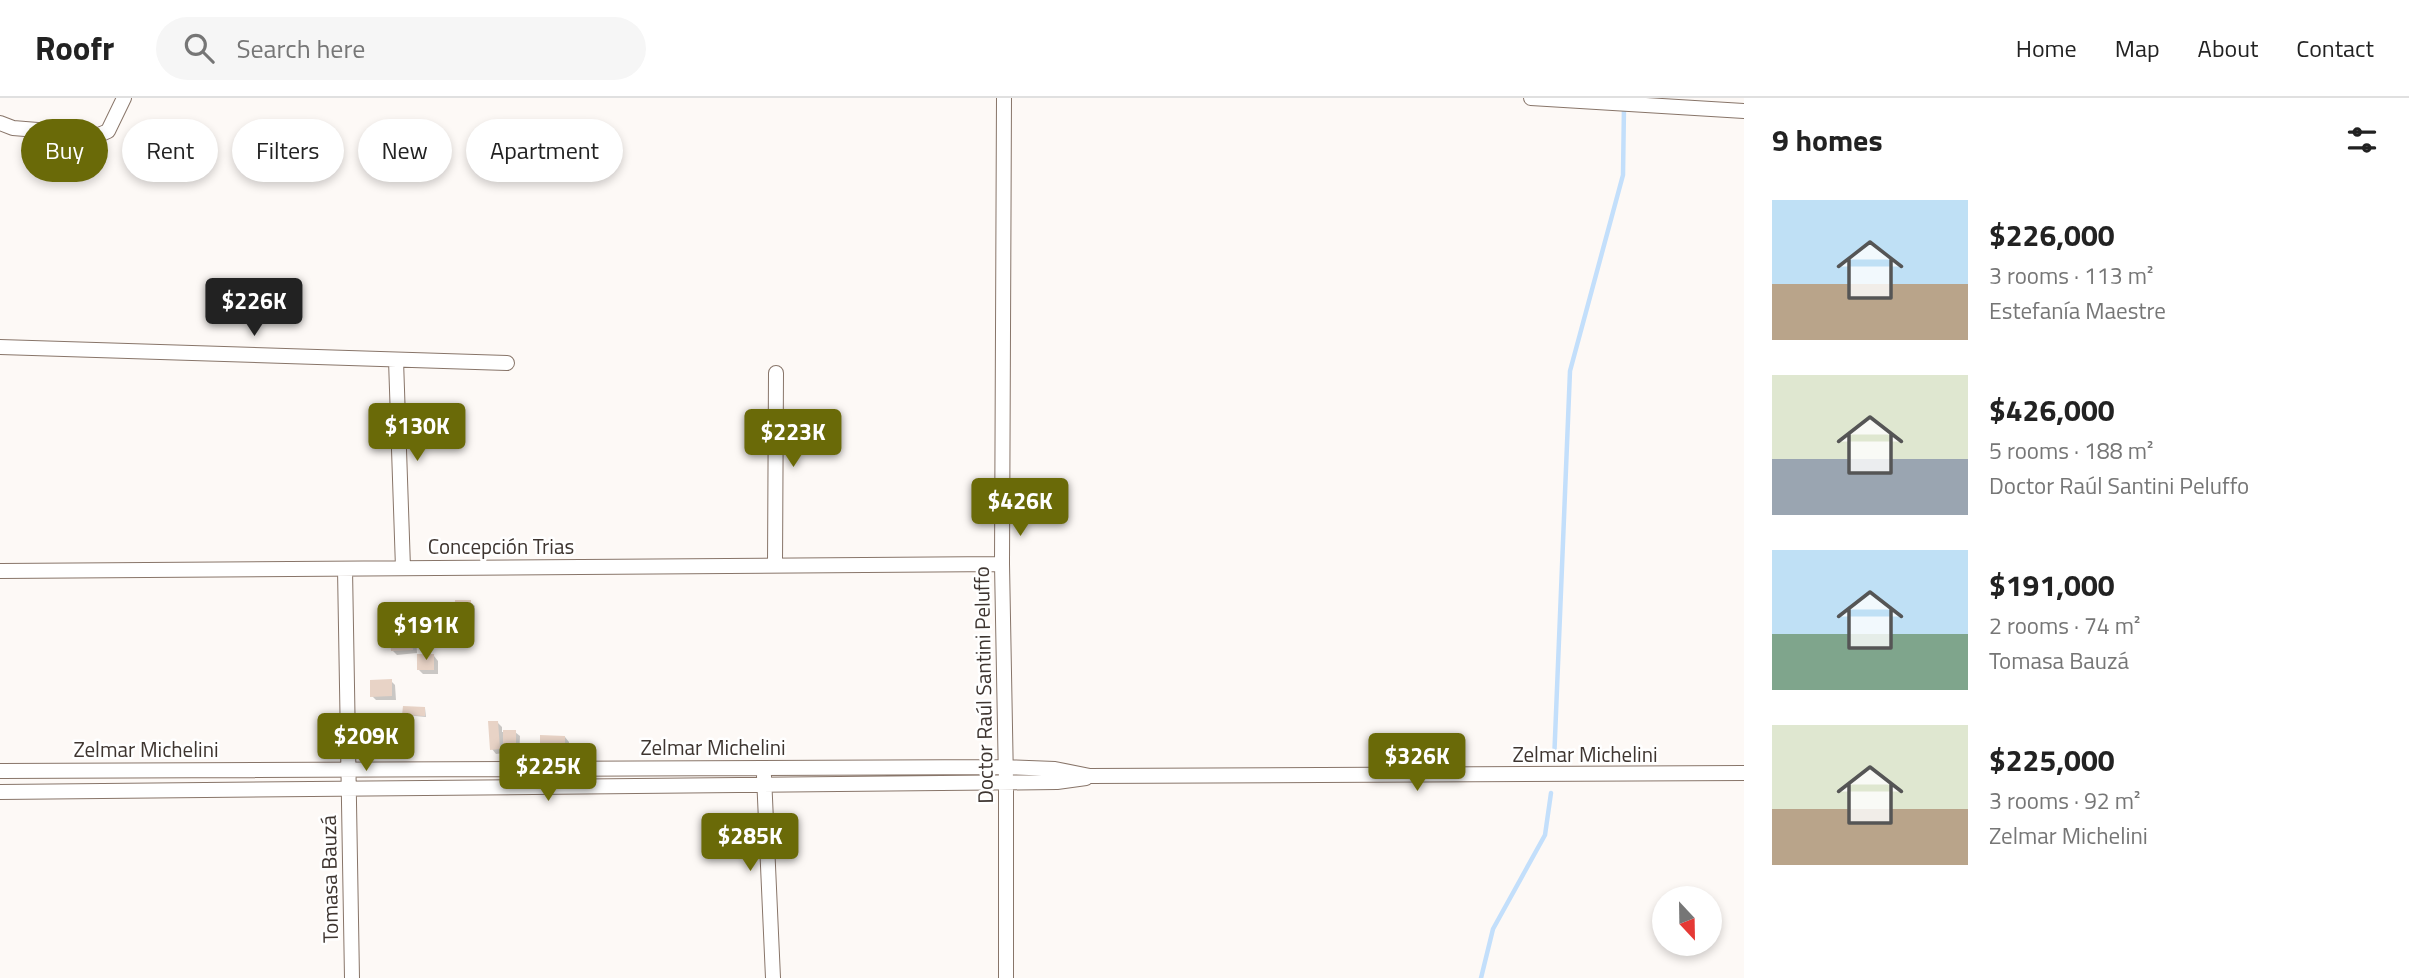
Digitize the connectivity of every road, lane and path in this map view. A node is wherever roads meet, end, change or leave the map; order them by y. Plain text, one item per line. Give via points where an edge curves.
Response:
1 (124, 98) edge
2 (1003, 98) edge
3 (1531, 98) edge
4 (1744, 111) edge
5 (0, 123) edge
6 (0, 347) edge
7 (396, 360) junction
8 (507, 363) dead end
9 (776, 373) dead end
10 (1002, 564) junction
11 (775, 565) junction
12 (402, 568) junction
13 (345, 569) junction
14 (0, 571) edge
15 (764, 768) junction
16 (348, 769) junction
17 (0, 771) edge
18 (1744, 773) edge
19 (1006, 775) junction
20 (764, 784) junction
21 (348, 787) junction
22 (0, 792) edge
23 (352, 978) edge
24 (773, 978) edge
25 (1006, 978) edge

1 - 5 street via 108,131 99,135
2 - 10 street, Doctor Raúl Santini Peluffo
3 - 4 street
6 - 7 street
7 - 8 street
7 - 12 street
9 - 11 street
10 - 11 street, Concepción Trias
10 - 19 street, Doctor Raúl Santini Peluffo
11 - 12 street, Concepción Trias
12 - 13 street, Concepción Trias
13 - 14 street, Concepción Trias
13 - 16 street, Tomasa Bauzá
15 - 16 street, Zelmar Michelini
15 - 19 street, Zelmar Michelini
15 - 20 street
16 - 17 street, Zelmar Michelini
16 - 21 street, Tomasa Bauzá
18 - 19 street, Zelmar Michelini via 1090,776 1058,782
19 - 20 street, Zelmar Michelini
19 - 25 street, Doctor Raúl Santini Peluffo
20 - 21 street, Zelmar Michelini
20 - 24 street
21 - 22 street, Zelmar Michelini
21 - 23 street, Tomasa Bauzá

